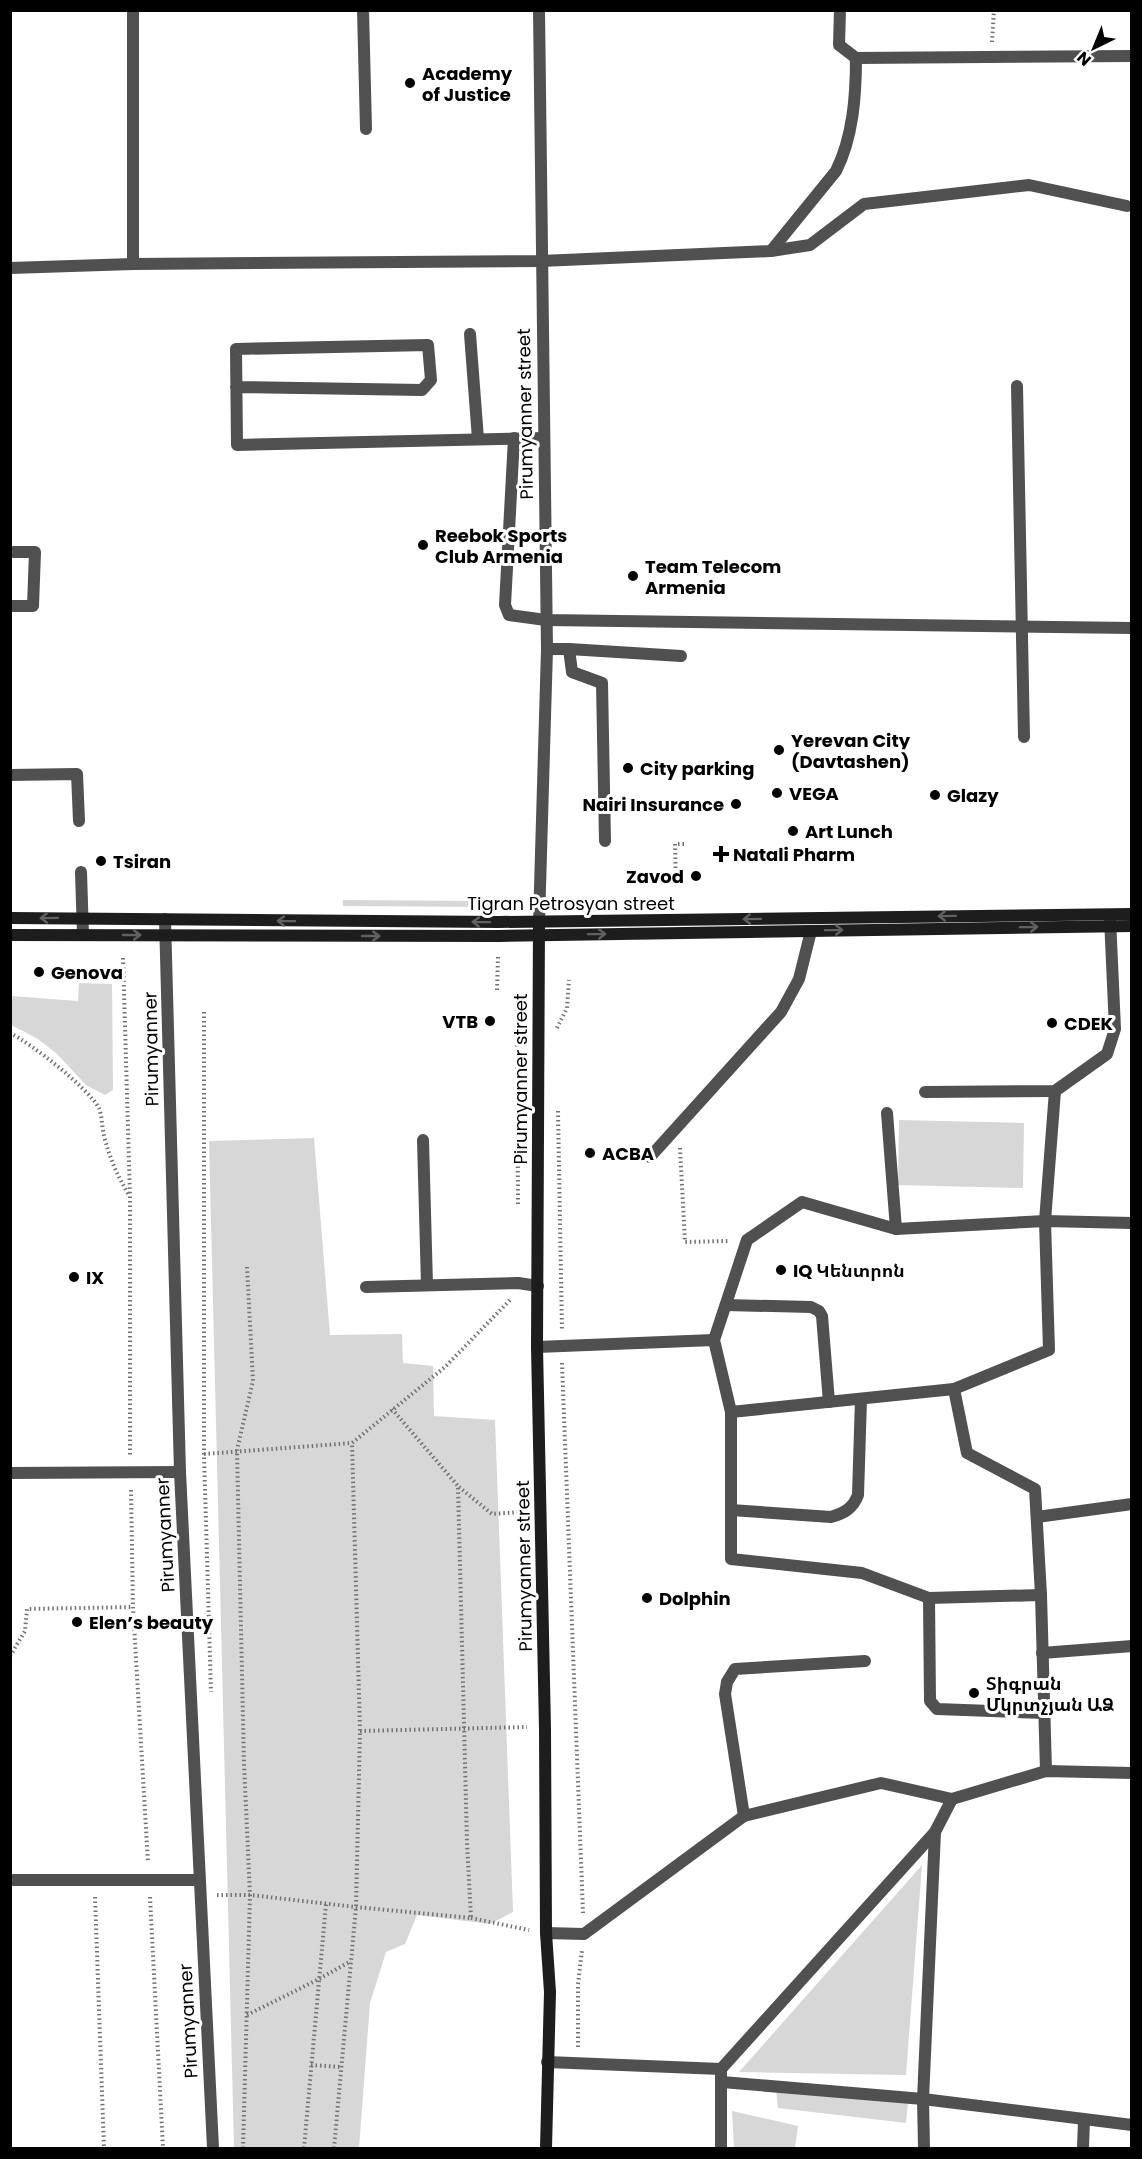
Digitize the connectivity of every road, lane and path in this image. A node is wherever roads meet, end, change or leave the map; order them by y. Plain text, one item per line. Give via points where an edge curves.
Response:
1 (133, 10) edge
2 (363, 10) edge
3 (539, 10) edge
4 (840, 10) edge
5 (994, 10) edge
6 (1131, 56) edge
7 (991, 57) junction
8 (856, 58) junction
9 (366, 129) dead end
10 (1126, 206) dead end
11 (771, 251) junction
12 (541, 261) junction
13 (133, 264) junction
14 (10, 268) edge
15 (470, 334) dead end
16 (1017, 386) dead end
17 (236, 387) junction
18 (514, 438) junction
19 (544, 438) junction
20 (478, 439) junction
21 (10, 552) edge
22 (10, 606) edge
23 (546, 620) junction
24 (1022, 625) junction
25 (1131, 628) edge
26 (547, 649) junction
27 (569, 649) junction
28 (681, 656) dead end
29 (1024, 737) dead end
30 (10, 776) edge
31 (78, 821) dead end
32 (605, 841) dead end
33 (684, 844) dead end
34 (81, 872) dead end
35 (676, 886) dead end
36 (1131, 914) edge
37 (83, 917) junction
38 (10, 918) edge
39 (165, 920) junction
40 (1110, 920) junction
41 (539, 922) junction
42 (1131, 926) edge
43 (811, 931) junction
44 (83, 935) junction
45 (166, 935) junction
46 (539, 935) junction
47 (10, 936) edge
48 (498, 957) dead end
49 (123, 958) dead end
50 (569, 980) dead end
51 (497, 990) dead end
52 (204, 1012) dead end
53 (557, 1029) dead end
54 (10, 1033) edge
55 (1055, 1091) junction
56 (924, 1092) dead end
57 (558, 1100) dead end
58 (887, 1113) dead end
59 (423, 1140) dead end
60 (680, 1145) dead end
61 (650, 1157) dead end
62 (130, 1196) junction
63 (1045, 1221) junction
64 (1131, 1223) edge
65 (896, 1229) junction
66 (747, 1240) junction
67 (247, 1267) dead end
68 (426, 1285) junction
69 (538, 1286) junction
70 (366, 1287) dead end
71 (518, 1292) dead end
72 (726, 1305) junction
73 (714, 1340) junction
74 (562, 1346) junction
75 (537, 1347) junction
76 (954, 1389) junction
77 (861, 1399) junction
78 (829, 1402) junction
79 (392, 1409) junction
80 (731, 1412) junction
81 (352, 1443) junction
82 (237, 1450) junction
83 (204, 1454) junction
84 (180, 1472) junction
85 (10, 1473) edge
86 (130, 1473) junction
87 (458, 1486) junction
88 (1131, 1504) edge
89 (731, 1510) junction
90 (521, 1512) dead end
91 (1037, 1517) junction
92 (1041, 1595) junction
93 (929, 1598) junction
94 (133, 1607) junction
95 (1131, 1646) edge
96 (1042, 1653) junction
97 (10, 1656) edge
98 (865, 1661) dead end
99 (211, 1692) dead end
100 (1044, 1713) junction
101 (527, 1727) dead end
102 (465, 1729) junction
103 (360, 1731) junction
104 (1046, 1771) junction
105 (1131, 1773) edge
106 (952, 1799) junction
107 (744, 1816) junction
108 (935, 1832) junction
109 (10, 1874) edge
110 (149, 1879) junction
111 (11, 1880) edge
112 (94, 1880) junction
113 (199, 1880) junction
114 (250, 1895) junction
115 (326, 1904) junction
116 (217, 1906) dead end
117 (356, 1907) junction
118 (471, 1918) junction
119 (546, 1933) junction
120 (584, 1934) junction
121 (351, 1961) junction
122 (319, 1979) junction
123 (247, 2014) junction
124 (547, 2062) junction
125 (578, 2063) junction
126 (311, 2065) junction
127 (341, 2067) junction
128 (721, 2069) junction
129 (722, 2082) junction
130 (923, 2099) junction
131 (1084, 2120) junction
132 (1131, 2125) edge
133 (104, 2148) edge
134 (163, 2148) edge
135 (213, 2148) edge
136 (243, 2148) edge
137 (304, 2148) edge
138 (334, 2148) edge
139 (546, 2148) edge
140 (721, 2148) edge
141 (924, 2148) edge
142 (1083, 2148) edge

1 - 13 street
2 - 9 street
3 - 12 street, Pirumyanner street
4 - 8 street via 839,45
5 - 7 path
6 - 7 street
7 - 8 street
8 - 11 street via 856,93 843,156 836,171
10 - 11 street via 1029,185 864,204 810,245
11 - 12 street
12 - 13 street
12 - 19 street, Pirumyanner street
13 - 14 street
15 - 20 street
16 - 24 street
17 - 17 street via 422,390 430,380 428,345 236,349
17 - 20 street via 237,445
18 - 19 street
18 - 20 street
18 - 23 street via 505,604 509,615
19 - 23 street, Pirumyanner street
21 - 22 street via 35,552 33,606
23 - 24 street
23 - 26 street, Pirumyanner street
24 - 25 street
24 - 29 street
26 - 27 street
26 - 41 street, Pirumyanner street
27 - 28 street
27 - 32 street via 572,672 602,683
30 - 31 street via 77,774
33 - 35 path via 675,844
34 - 37 street
36 - 40 main road, Tigran Petrosyan street
37 -> 38 main road, Tigran Petrosyan street
37 - 39 main road, Tigran Petrosyan street
37 - 44 street
41 -> 39 main road, Tigran Petrosyan street
39 - 45 street, Pirumyanner
40 -> 41 main road, Tigran Petrosyan street
40 - 42 main road, Tigran Petrosyan street
43 -> 40 main road, Tigran Petrosyan street
40 - 55 street via 1115,1029 1107,1054
41 - 46 main road, Pirumyanner street
46 -> 43 main road, Tigran Petrosyan street
43 - 61 street via 799,979 782,1012
44 -> 45 main road, Tigran Petrosyan street
44 - 47 main road, Tigran Petrosyan street
45 -> 46 main road, Tigran Petrosyan street
45 - 84 street, Pirumyanner
46 - 69 main road, Pirumyanner street
48 - 51 path
49 - 62 path
50 - 53 path via 567,1008
52 - 83 path
54 - 62 path via 50,1060 99,1109 114,1169
55 - 56 street
55 - 63 street
57 - 74 path
58 - 65 street
59 - 68 street
60 - 66 path via 685,1242
62 - 86 path
63 - 64 street
63 - 65 street
63 - 76 street via 1049,1350
65 - 66 street via 802,1202
66 - 72 street
67 - 82 path via 253,1381
68 - 69 street
68 - 70 street
69 - 75 main road, Pirumyanner street
71 - 79 path via 445,1367
72 - 73 street
72 - 78 street via 811,1307 819,1311
73 - 74 street
73 - 80 street
74 - 75 street
74 - 120 path
75 - 119 main road, Pirumyanner street
76 - 77 street
76 - 91 street via 968,1453 1035,1489
77 - 78 street
77 - 89 street via 858,1495 854,1505 831,1517
78 - 80 street
79 - 81 path
79 - 87 path
80 - 89 street
81 - 82 path
81 - 103 path
82 - 83 path
82 - 114 path
83 - 99 path
84 - 86 street
84 - 113 street, Pirumyanner
85 - 86 street
86 - 94 path
87 - 90 path via 492,1514
87 - 102 path
88 - 91 street
89 - 93 street via 731,1559 862,1573
91 - 92 street
92 - 93 street
92 - 96 street
93 - 100 street via 930,1701 937,1709
94 - 97 path via 27,1609 25,1631
94 - 110 path
95 - 96 street
96 - 100 street
98 - 107 street via 735,1670 725,1694
100 - 104 street
101 - 102 path
102 - 103 path
102 - 118 path
103 - 117 path
104 - 105 street
104 - 106 street
106 - 107 street via 881,1782
106 - 108 street
107 - 120 street
108 - 128 street
108 - 130 street
109 - 111 street
110 - 112 street
110 - 113 street
110 - 134 path
111 - 112 street
112 - 133 path
113 - 135 street, Pirumyanner
114 - 115 path
114 - 116 path via 216,1895
114 - 123 path
115 - 117 path
115 - 122 path
117 - 118 path
117 - 121 path
118 - 119 path
119 - 120 street
119 - 124 main road, Pirumyanner street via 550,1992
120 - 125 path via 578,1984
121 - 122 path
121 - 127 path
122 - 123 path
122 - 126 path
123 - 136 path
124 - 125 street
124 - 139 main road, Pirumyanner street
125 - 128 street
126 - 127 path
126 - 137 path
127 - 138 path
128 - 129 street
129 - 130 street
129 - 140 street
130 - 131 street
130 - 141 street
131 - 132 street
131 - 142 street

